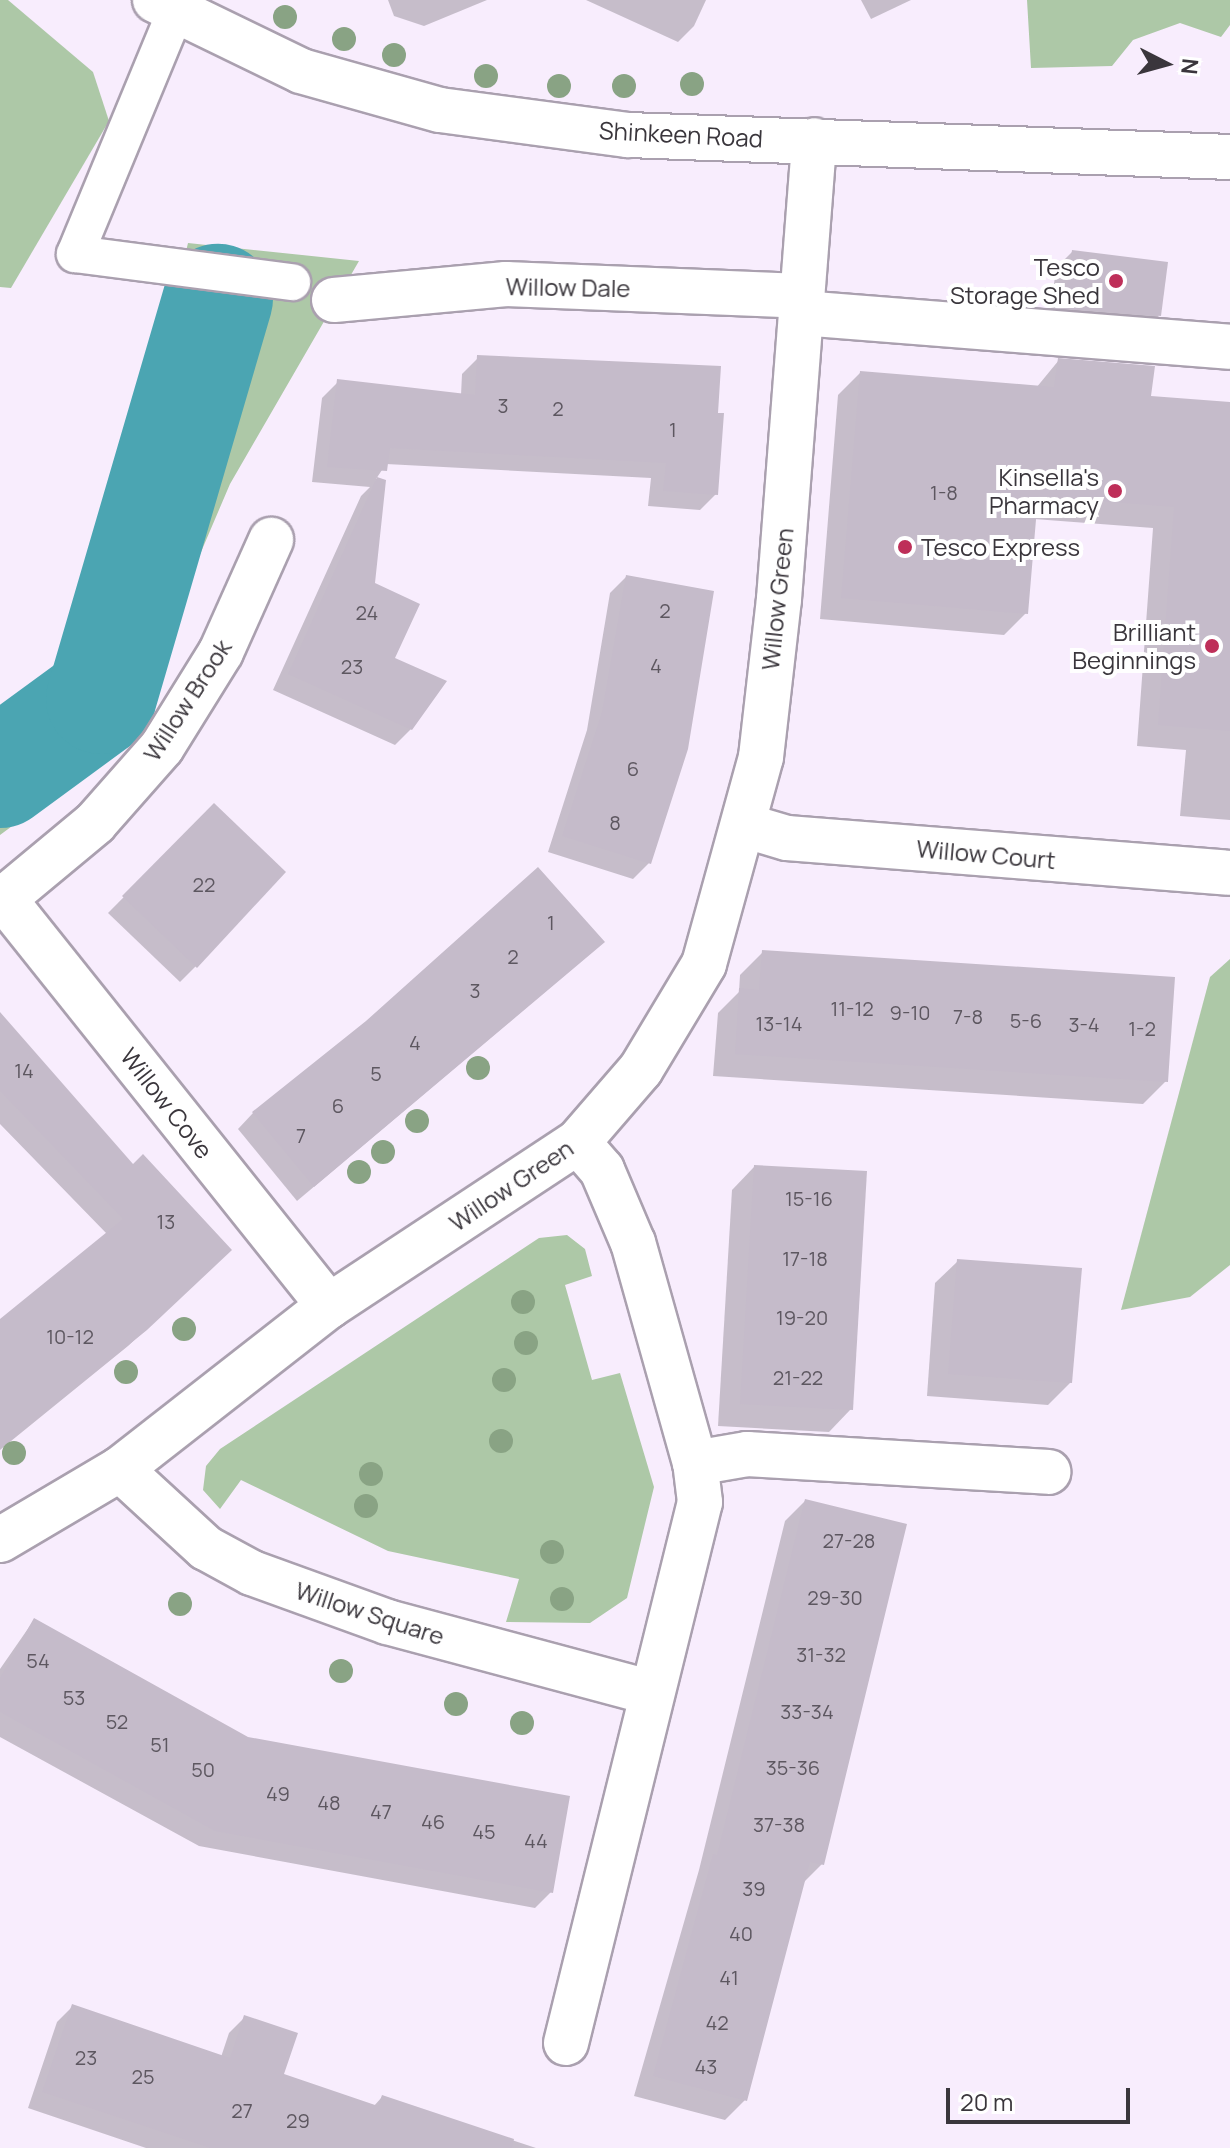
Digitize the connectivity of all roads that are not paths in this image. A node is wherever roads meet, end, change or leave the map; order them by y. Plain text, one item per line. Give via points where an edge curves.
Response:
1 (165, 7) edge
2 (814, 140) junction
3 (1230, 157) edge
4 (292, 282) dead end
5 (334, 300) dead end
6 (801, 304) junction
7 (1230, 347) edge
8 (271, 540) dead end
9 (743, 825) junction
10 (1230, 873) edge
11 (2, 901) edge
12 (578, 1142) junction
13 (329, 1306) junction
14 (695, 1463) junction
15 (120, 1469) junction
16 (1048, 1472) dead end
17 (0, 1540) edge
18 (652, 1693) junction
19 (566, 2043) dead end

1 - 2 street, Shinkeen Road via 301,71 440,110 628,135
1 - 4 lane via 75,254
2 - 3 street, Shinkeen Road
2 - 6 street, Willow Green
5 - 6 street, Willow Dale via 506,284
6 - 7 street
6 - 9 street, Willow Green via 779,599 761,757
8 - 11 street, Willow Brook via 221,652 162,747 95,823
9 - 10 street, Willow Court via 787,838
9 - 12 street, Willow Green via 704,964 641,1069
11 - 13 street, Willow Cove
12 - 13 street, Willow Green
12 - 14 street via 602,1170 633,1243
13 - 15 street, Willow Green
14 - 16 street via 747,1454
14 - 18 street via 700,1502
15 - 17 street, Willow Green
15 - 18 street, Willow Square via 206,1548 252,1573 387,1622
18 - 19 street

